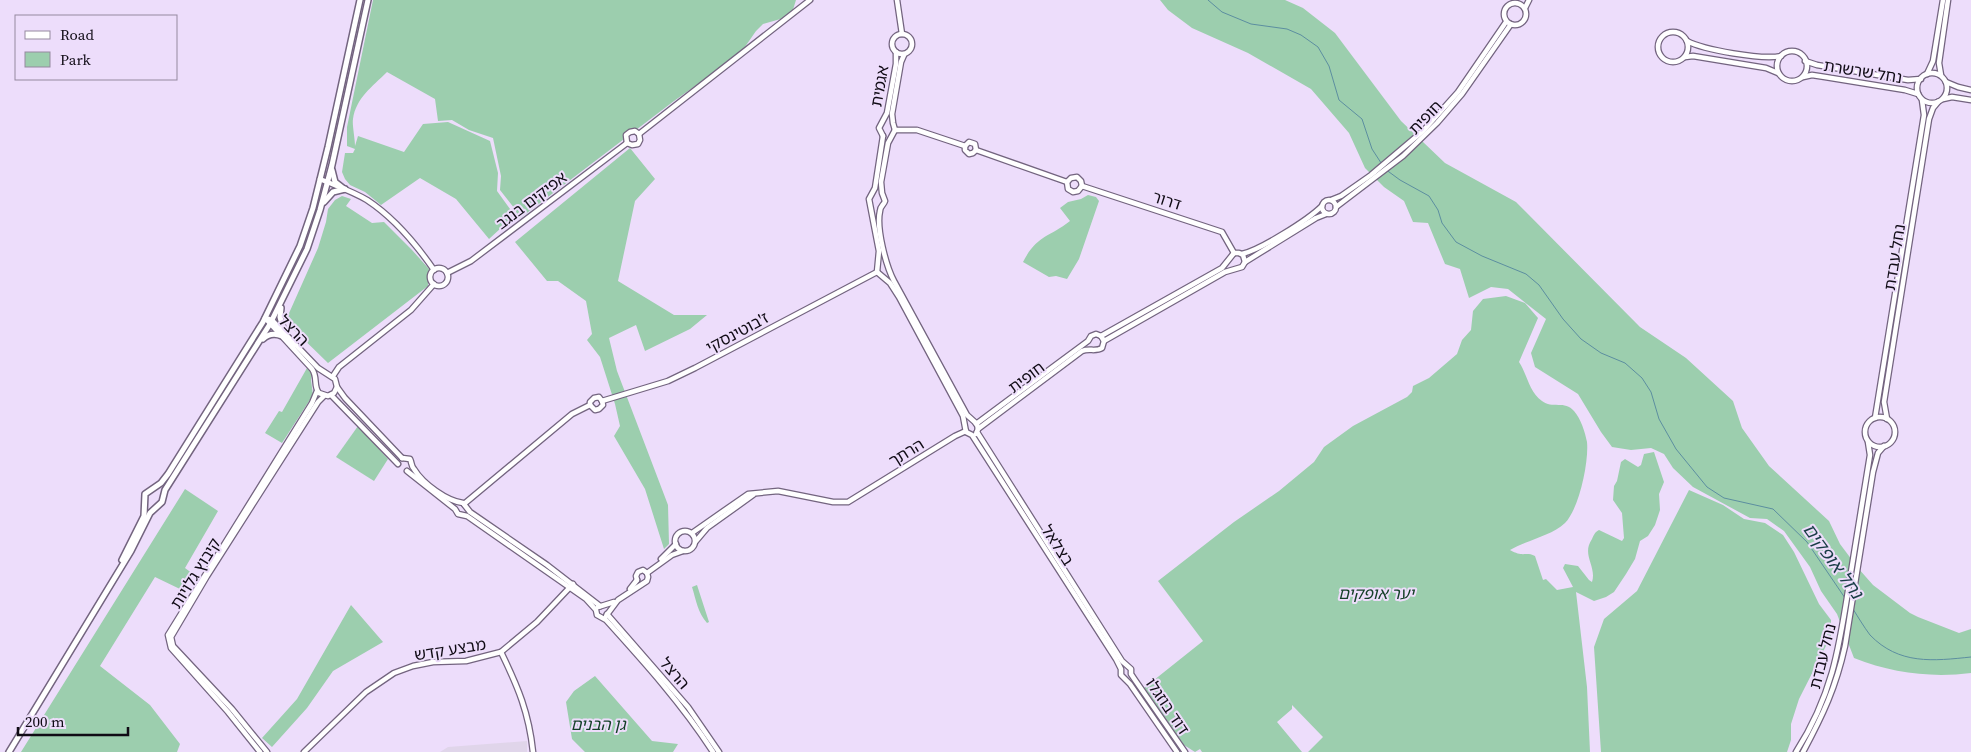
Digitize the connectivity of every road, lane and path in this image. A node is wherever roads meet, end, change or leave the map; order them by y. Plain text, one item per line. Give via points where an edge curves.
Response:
1 (360, 0) edge
2 (368, 0) edge
3 (810, 0) edge
4 (897, 0) edge
5 (1529, 0) edge
6 (1942, 0) edge
7 (1948, 0) edge
8 (1520, 1) edge
9 (1525, 8) junction
10 (1509, 23) junction
11 (902, 34) junction
12 (1687, 41) junction
13 (896, 52) junction
14 (904, 54) junction
15 (1781, 56) junction
16 (1685, 57) junction
17 (1805, 61) junction
18 (1778, 73) junction
19 (1927, 74) junction
20 (1803, 76) junction
21 (1942, 76) junction
22 (1920, 79) junction
23 (1946, 81) junction
24 (1971, 90) edge
25 (1918, 94) junction
26 (1922, 100) junction
27 (1971, 100) edge
28 (1940, 101) junction
29 (884, 122) junction
30 (893, 124) junction
31 (896, 130) junction
32 (639, 134) junction
33 (883, 136) junction
34 (890, 137) junction
35 (627, 142) junction
36 (965, 146) junction
37 (976, 150) junction
38 (332, 165) junction
39 (1372, 177) junction
40 (320, 179) junction
41 (328, 182) junction
42 (1067, 182) junction
43 (1082, 186) junction
44 (345, 190) junction
45 (873, 193) junction
46 (882, 193) junction
47 (1331, 200) junction
48 (872, 206) junction
49 (1322, 206) junction
50 (321, 207) junction
51 (881, 207) junction
52 (1336, 207) junction
53 (1326, 214) junction
54 (1234, 253) junction
55 (1242, 254) junction
56 (1229, 261) junction
57 (1245, 262) junction
58 (879, 264) junction
59 (887, 264) junction
60 (1234, 268) junction
61 (434, 270) junction
62 (890, 271) junction
63 (877, 272) junction
64 (447, 273) junction
65 (883, 276) junction
66 (434, 284) junction
67 (282, 301) junction
68 (265, 318) junction
69 (271, 322) junction
70 (283, 334) junction
71 (1101, 336) junction
72 (1088, 341) junction
73 (1104, 341) junction
74 (258, 343) junction
75 (1091, 349) junction
76 (326, 374) junction
77 (333, 376) junction
78 (316, 380) junction
79 (337, 387) junction
80 (317, 391) junction
81 (331, 395) junction
82 (324, 396) junction
83 (602, 401) junction
84 (590, 405) junction
85 (1875, 418) junction
86 (1887, 419) junction
87 (966, 428) junction
88 (975, 428) junction
89 (1868, 442) junction
90 (1884, 446) junction
91 (402, 458) junction
92 (398, 464) junction
93 (412, 467) junction
94 (406, 471) junction
95 (151, 489) junction
96 (758, 492) junction
97 (163, 496) junction
98 (145, 502) junction
99 (457, 503) junction
100 (156, 507) junction
101 (454, 509) junction
102 (465, 509) junction
103 (692, 533) junction
104 (696, 541) junction
105 (676, 544) junction
106 (683, 550) junction
107 (654, 567) junction
108 (647, 573) junction
109 (637, 580) junction
110 (642, 583) junction
111 (571, 585) junction
112 (106, 592) junction
113 (624, 595) junction
114 (618, 600) junction
115 (600, 607) junction
116 (606, 614) junction
117 (501, 652) junction
118 (1126, 666) junction
119 (1121, 669) junction
120 (1131, 674) junction
121 (1125, 677) junction
122 (9, 752) edge
123 (260, 752) edge
124 (267, 752) edge
125 (304, 752) edge
126 (533, 752) edge
127 (714, 752) edge
128 (719, 752) edge
129 (1177, 752) edge
130 (1185, 752) edge
131 (1796, 752) edge
132 (1802, 752) edge

1 - 40 main road
2 - 38 main road
3 - 32 street
4 - 11 street
5 - 9 street
6 - 19 street via 1933,61
7 - 21 street via 1939,64
8 - 9 street
8 - 10 street via 1505,7 1503,14
9 - 10 street via 1523,21
10 - 39 street, חופית via 1439,115 1414,142
11 - 13 street via 892,42
11 - 14 street via 910,37 913,43 912,49
12 - 15 street via 1702,47 1765,57
12 - 16 street
12 - 16 street via 1682,35 1671,32 1659,44 1659,53 1665,60 1673,62
13 - 14 street
13 - 29 street, אגמית
14 - 30 street, אגמית via 892,114
15 - 17 street via 1794,52
15 - 18 street via 1777,64
16 - 18 street via 1766,68
17 - 20 street
17 - 22 street, נחל שרשרת via 1908,80
18 - 20 street via 1789,81
19 - 21 street
19 - 22 street
20 - 25 street, נחל שרשרת
21 - 23 street
22 - 25 street
23 - 24 street via 1958,88
23 - 28 street via 1947,89
25 - 26 street
26 - 28 street via 1930,103
26 - 85 street, נחל עבדת via 1924,115
27 - 28 street via 1952,97
28 - 86 street, נחל עבדת via 1929,119 1884,402
29 - 30 street
29 - 33 street via 879,128
30 - 31 street
31 - 34 street
31 - 36 street via 917,130
32 - 35 street via 628,133
32 - 35 street via 638,144
33 - 34 street
33 - 45 street
34 - 46 street via 881,182
35 - 64 street, אפיקים בנגב via 471,261
36 - 37 street via 972,142
36 - 37 street via 964,150 969,154
37 - 42 street
38 - 41 main road
38 - 44 main road via 335,182
39 - 47 street, חופית
39 - 52 street, חופית
40 - 41 street
40 - 68 main road via 300,246
41 - 44 street
41 - 50 main road
42 - 43 street via 1077,178
42 - 43 street via 1068,189 1073,192
43 - 54 street, דרור via 1222,232
44 - 50 main road via 333,192
44 - 61 street via 380,210 414,244
45 - 46 street
45 - 48 street via 869,199
46 - 51 street via 885,201
47 - 49 street
47 - 52 street
48 - 51 street
48 - 58 street
49 - 53 street
49 - 55 street via 1276,237
50 - 67 main road via 307,249
51 - 59 street via 879,224
52 - 53 street via 1333,213
53 - 57 street
54 - 55 street
54 - 56 street
55 - 57 street
56 - 60 street
56 - 71 street via 1218,271
57 - 60 street via 1240,268
58 - 59 street
58 - 63 street
59 - 62 street
60 - 73 street
61 - 64 street via 440,268
61 - 66 street via 430,278
62 - 65 street
62 - 88 street, בצלאל
63 - 65 street
63 - 83 street, ז'בוטינסקי via 668,381
64 - 66 street via 445,284
65 - 87 street via 899,297
66 - 77 street via 411,310 339,367
67 - 69 main road
67 - 70 main road
68 - 69 street, הרצל
68 - 95 main road via 168,474
69 - 70 street, הרצל
69 - 74 main road
70 - 74 main road via 269,334
70 - 76 street, הרצל
70 - 78 street, הרצל via 312,369
71 - 72 street via 1093,334
71 - 73 street
72 - 75 street
72 - 88 street, חופית
73 - 75 street via 1100,349
74 - 97 main road
75 - 88 street, חופית via 1082,351
76 - 77 street
76 - 78 street
77 - 79 street
78 - 80 street
79 - 81 street
79 - 91 street
80 - 82 street
80 - 123 street, קיבוץ גלויות via 168,636 171,648
81 - 82 street
81 - 92 street
82 - 124 street, קיבוץ גלויות via 171,637 173,646
83 - 84 street via 599,397 594,398
83 - 84 street via 599,409
84 - 102 street via 572,414
85 - 86 street
85 - 89 street via 1868,422 1865,430
86 - 90 street via 1895,434
87 - 88 street
87 - 88 street, הרתך
87 - 96 street, הרתך via 848,502 838,503 790,493
88 - 118 street, בצלאל
88 - 119 street, בצלאל
89 - 90 street
89 - 131 street, נחל עבדת via 1870,455 1836,660 1819,710
90 - 132 street, נחל עבדת via 1875,462 1836,683
91 - 92 street
91 - 93 street via 410,459
92 - 94 street via 401,470
93 - 94 street
93 - 99 street via 427,483
94 - 101 street
95 - 97 main road via 158,490
95 - 98 main road via 145,494
96 - 103 street via 744,496
96 - 104 street via 707,528
97 - 100 main road
98 - 100 main road via 149,507
98 - 112 main road via 142,521
99 - 101 street
99 - 102 street
100 - 112 main road
101 - 102 street via 458,514
102 - 111 street
103 - 104 street
103 - 105 street via 680,533
104 - 106 street via 691,549
105 - 106 street
105 - 107 street
106 - 107 street
107 - 108 street
108 - 109 street via 643,570 638,572
108 - 110 street via 648,579
109 - 110 street
109 - 113 street
110 - 113 street
111 - 115 street
111 - 117 street, מבצע קדש via 532,627
112 - 122 main road
113 - 114 street
114 - 115 street
114 - 116 street
115 - 116 street
115 - 116 street via 598,615
116 - 127 street, הרצל
116 - 128 street, הרצל via 688,707
117 - 125 street, מבצע קדש via 466,661 433,662 394,673 366,692
117 - 126 street via 527,714
118 - 119 street
118 - 120 street via 1131,669
119 - 121 street via 1121,675
120 - 121 street
120 - 130 street, דוד בוזגלו
121 - 129 street, דוד בוזגלו

